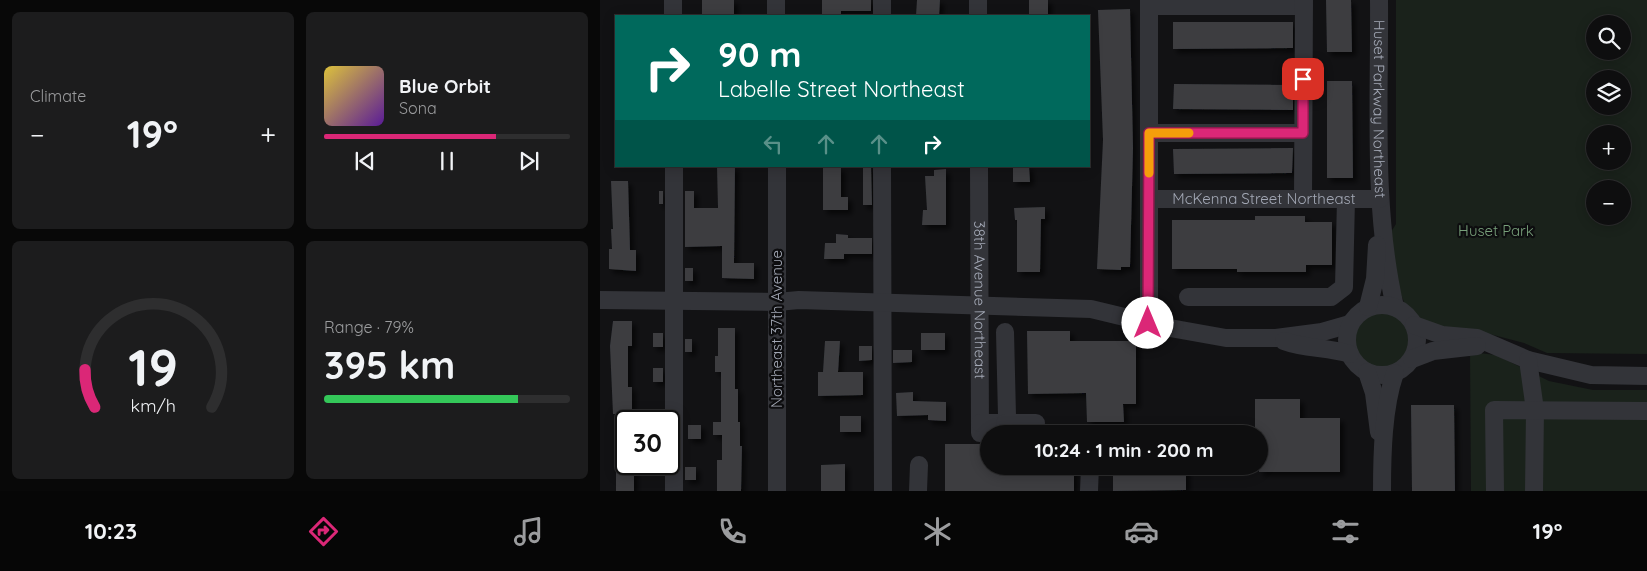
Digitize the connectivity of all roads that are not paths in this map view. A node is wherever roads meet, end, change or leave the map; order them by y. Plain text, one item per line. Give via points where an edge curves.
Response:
1 (674, 0) edge
2 (776, 0) edge
3 (882, 0) edge
4 (978, 0) edge
5 (1380, 0) edge
6 (1149, 3) edge
7 (1304, 3) edge
8 (674, 15) edge
9 (776, 15) edge
10 (882, 15) edge
11 (978, 15) edge
12 (1149, 133) junction
13 (1303, 133) junction
14 (674, 167) edge
15 (777, 167) edge
16 (882, 167) edge
17 (979, 167) edge
18 (1149, 199) junction
19 (1303, 199) junction
20 (1346, 199) junction
21 (1380, 199) junction
22 (1382, 217) junction
23 (1188, 297) dead end
24 (600, 300) edge
25 (674, 302) junction
26 (777, 302) junction
27 (882, 304) junction
28 (980, 304) junction
29 (1368, 307) junction
30 (1395, 307) junction
31 (1148, 323) junction
32 (1350, 324) junction
33 (1414, 325) junction
34 (1004, 332) dead end
35 (1276, 338) junction
36 (1486, 343) junction
37 (1350, 354) junction
38 (1412, 359) junction
39 (1528, 360) junction
40 (1367, 372) junction
41 (1395, 373) junction
42 (1647, 376) edge
43 (1535, 410) junction
44 (1647, 411) edge
45 (1005, 423) junction
46 (1036, 423) dead end
47 (1382, 450) junction
48 (918, 465) dead end
49 (1090, 475) edge
50 (674, 491) edge
51 (777, 491) edge
52 (883, 491) edge
53 (918, 491) edge
54 (1089, 491) edge
55 (1382, 491) edge
56 (1495, 491) edge
57 (1534, 491) edge

1 - 8 street
2 - 9 street
3 - 10 street
4 - 11 street
5 - 21 street, Huset Parkway Northeast
6 - 7 street
6 - 12 street
7 - 13 street
12 - 13 street
12 - 18 street
13 - 19 street
14 - 25 street
15 - 26 street, Northeast 37th Avenue
16 - 27 street
17 - 28 street, 38th Avenue Northeast
18 - 19 street, McKenna Street Northeast
18 - 31 street
19 - 20 street, McKenna Street Northeast
20 - 21 street, McKenna Street Northeast
20 - 23 street via 1344,287 1331,297
21 - 22 street, Huset Parkway Northeast
22 - 29 street, Huset Parkway Northeast via 1376,279
22 - 30 street, Huset Parkway Northeast
24 - 25 street
25 - 26 street
25 - 50 street
26 - 27 street
26 - 51 street, Northeast 37th Avenue
27 - 28 street
27 - 52 street
28 - 31 street via 1091,309
28 - 45 street, 38th Avenue Northeast via 980,428
29 - 30 street via 1377,304
29 - 32 street
30 - 33 street via 1403,311
31 - 35 street via 1226,338
32 - 35 street via 1322,332
32 - 37 street via 1347,336
33 - 36 street via 1442,335 1466,336
33 - 38 street via 1417,348
34 - 45 street
35 - 37 street via 1293,345
36 - 38 street via 1432,351
36 - 39 street
37 - 40 street
38 - 41 street
39 - 42 street via 1591,375
39 - 43 street
40 - 41 street via 1376,375
40 - 47 street via 1374,393
41 - 47 street
43 - 44 street
43 - 56 street via 1494,410
43 - 57 street
45 - 46 street
47 - 55 street
48 - 53 street
49 - 54 street

